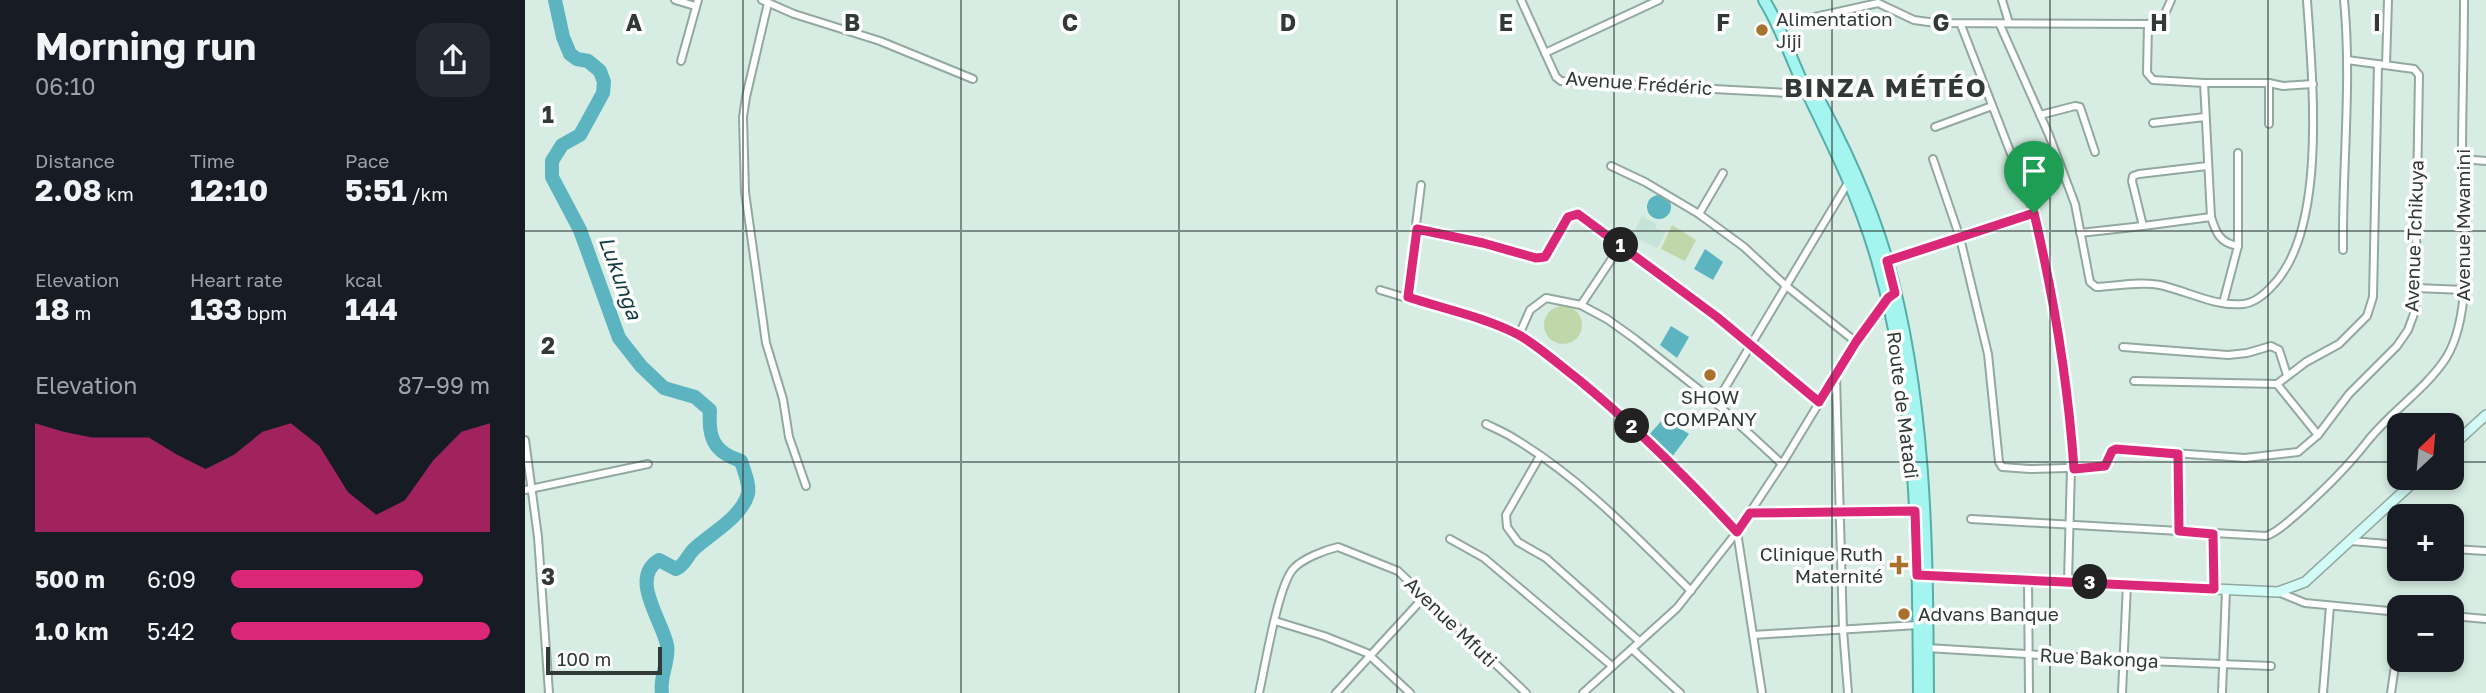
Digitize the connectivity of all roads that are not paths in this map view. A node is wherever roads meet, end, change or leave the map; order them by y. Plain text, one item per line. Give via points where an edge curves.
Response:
1 (675, 0) edge
2 (1521, 0) edge
3 (1659, 0) edge
4 (1764, 0) edge
5 (1771, 0) edge
6 (2002, 0) edge
7 (2171, 0) edge
8 (2307, 0) edge
9 (2344, 0) edge
10 (2388, 0) edge
11 (2464, 0) edge
12 (765, 1) edge
13 (1878, 1) edge
14 (696, 3) edge
15 (2009, 23) junction
16 (1778, 24) junction
17 (2148, 24) junction
18 (1961, 25) junction
19 (2000, 25) junction
20 (1545, 53) junction
21 (2347, 60) junction
22 (681, 61) dead end
23 (2378, 64) junction
24 (2386, 65) junction
25 (973, 79) dead end
26 (2204, 83) junction
27 (2269, 83) junction
28 (2313, 84) junction
29 (1806, 90) junction
30 (1991, 106) junction
31 (2040, 115) junction
32 (2205, 117) junction
33 (2153, 122) dead end
34 (2269, 124) dead end
35 (1935, 127) dead end
36 (2095, 152) dead end
37 (2238, 153) dead end
38 (1933, 159) dead end
39 (2462, 159) junction
40 (2486, 161) edge
41 (1845, 162) junction
42 (1611, 166) dead end
43 (2207, 166) junction
44 (1723, 173) dead end
45 (1849, 181) junction
46 (1421, 185) dead end
47 (2034, 213) junction
48 (1699, 214) junction
49 (2211, 217) junction
50 (2143, 226) junction
51 (1417, 229) junction
52 (2080, 233) junction
53 (1960, 238) junction
54 (1622, 245) junction
55 (2238, 246) junction
56 (2343, 250) dead end
57 (1887, 261) junction
58 (1785, 285) junction
59 (2416, 288) junction
60 (1380, 290) dead end
61 (2464, 290) junction
62 (1891, 296) junction
63 (1408, 297) junction
64 (2223, 303) junction
65 (1581, 306) junction
66 (1519, 335) junction
67 (1856, 342) junction
68 (1752, 345) junction
69 (2123, 348) dead end
70 (1836, 375) junction
71 (2287, 375) junction
72 (2134, 381) dead end
73 (2277, 384) junction
74 (1819, 402) junction
75 (1716, 403) junction
76 (2486, 415) edge
77 (1912, 419) junction
78 (1486, 424) dead end
79 (2318, 435) junction
80 (2464, 435) edge
81 (525, 440) edge
82 (2178, 454) junction
83 (1540, 456) junction
84 (648, 464) dead end
85 (1782, 464) junction
86 (2073, 469) junction
87 (806, 486) dead end
88 (533, 487) junction
89 (525, 490) edge
90 (2405, 490) edge
91 (1915, 511) junction
92 (1750, 513) junction
93 (1840, 513) junction
94 (1971, 519) dead end
95 (2071, 525) junction
96 (2179, 531) junction
97 (1737, 532) junction
98 (2213, 534) junction
99 (1450, 539) dead end
100 (2351, 541) junction
101 (2387, 544) edge
102 (2464, 550) edge
103 (2486, 551) edge
104 (1922, 575) junction
105 (2028, 581) junction
106 (2068, 581) junction
107 (2127, 584) junction
108 (2214, 589) junction
109 (2226, 590) junction
110 (1691, 591) junction
111 (2279, 592) junction
112 (1425, 596) junction
113 (2330, 606) junction
114 (2387, 611) edge
115 (2464, 617) edge
116 (2486, 619) edge
117 (1275, 621) junction
118 (1919, 625) junction
119 (1843, 630) junction
120 (1753, 635) junction
121 (1639, 641) junction
122 (1927, 648) junction
123 (1632, 649) junction
124 (2028, 654) junction
125 (1371, 656) junction
126 (2122, 660) junction
127 (2223, 664) junction
128 (1612, 666) junction
129 (2271, 666) dead end
130 (2394, 672) edge
131 (549, 693) edge
132 (1259, 693) edge
133 (1336, 693) edge
134 (1410, 693) edge
135 (1526, 693) edge
136 (1583, 693) edge
137 (1680, 693) edge
138 (1762, 693) edge
139 (1847, 693) edge
140 (1919, 693) edge
141 (1927, 693) edge
142 (2029, 693) edge
143 (2122, 693) edge
144 (2222, 693) edge
145 (2323, 693) edge
146 (2391, 693) edge

1 - 14 street
2 - 20 street, Avenue Frédéric
3 - 20 street
4 - 16 main road, Route de Matadi
5 - 16 main road
6 - 15 street
7 - 17 street via 2164,16
8 - 28 street
9 - 21 street
10 - 24 street
11 - 39 street, Avenue Mwamini
12 - 25 street
12 - 87 street via 746,97 745,192 766,343
13 - 16 street
13 - 18 street via 1914,20
14 - 22 street
15 - 17 street
15 - 19 street
16 - 29 main road, Route de Matadi
16 - 41 main road, Route de Matadi
17 - 26 street via 2147,73 2153,80
18 - 19 street
18 - 30 street
19 - 31 street
20 - 29 street, Avenue Frédéric via 1561,80 1788,93
21 - 23 street, Avenue Tchikuya
21 - 56 street
23 - 24 street, Avenue Tchikuya
23 - 71 street via 2370,312 2339,344
24 - 59 street, Avenue Tchikuya via 2414,69 2419,75
26 - 27 street
26 - 32 street
27 - 28 street
27 - 34 street
28 - 64 street via 2313,167 2293,257 2259,298 2244,304
29 - 41 main road, Route de Matadi
30 - 35 street
30 - 47 street
31 - 36 street via 2080,107
31 - 52 street via 2075,204
32 - 33 street
32 - 43 street
37 - 55 street
38 - 53 street
39 - 40 street
39 - 61 street, Avenue Mwamini
41 - 45 main road, Route de Matadi
41 - 57 main road, Route de Matadi
42 - 48 street
43 - 49 street
43 - 50 street via 2133,176
44 - 48 street
45 - 58 street
45 - 62 main road, Route de Matadi
46 - 51 street
47 - 53 street
47 - 86 street via 2069,396
48 - 58 street
49 - 50 street
49 - 55 street via 2219,238
50 - 52 street
51 - 54 street via 1536,258 1545,257 1568,217 1578,214
51 - 63 street
52 - 64 street via 2090,282 2097,287 2157,284
53 - 57 street
53 - 86 street, Avenue Tchikuya via 1988,354 1999,463 2011,468
54 - 65 street
54 - 68 street
55 - 64 street
57 - 62 main road, Route de Matadi
58 - 67 street
58 - 68 street
59 - 61 street
59 - 79 street, Avenue Tchikuya via 2415,311 2397,346 2349,394
60 - 63 street
61 - 98 street, Avenue Mwamini via 2457,336 2446,358 2325,490 2273,534
62 - 67 street
62 - 77 main road, Route de Matadi
63 - 66 street
65 - 66 street via 1546,298 1530,310
65 - 75 street via 1635,339
66 - 97 street via 1612,408 1683,473
67 - 70 street
68 - 74 street
68 - 75 street
69 - 71 street via 2228,355 2271,346 2279,350
70 - 74 street
70 - 93 street
71 - 73 street
72 - 73 street
73 - 79 street
74 - 85 street
75 - 85 street
76 - 80 street
77 - 91 main road, Route de Matadi
77 - 104 main road, Route de Matadi via 1924,503
78 - 83 street
79 - 82 street, Avenue Tchikuya via 2293,453 2245,458
81 - 88 street
82 - 86 street, Avenue Tchikuya via 2116,449 2105,466
82 - 96 street
83 - 110 street via 1618,518
83 - 121 street via 1506,515 1507,527 1518,542 1546,558
84 - 88 street
85 - 92 street
86 - 95 street
88 - 89 street
88 - 131 street
90 - 100 street
91 - 93 street
91 - 104 main road, Route de Matadi
92 - 93 street
92 - 97 street
93 - 119 street
94 - 95 street, Avenue Mwamini
95 - 96 street, Avenue Mwamini
95 - 106 street
96 - 98 street, Avenue Mwamini
97 - 110 street
97 - 120 street
98 - 108 street
99 - 128 street via 1484,558
100 - 101 street
100 - 111 street via 2305,582
102 - 103 street
104 - 105 street
104 - 118 main road, Route de Matadi
104 - 122 main road, Route de Matadi
105 - 106 street
105 - 124 street
106 - 107 street
107 - 108 street
107 - 126 street
108 - 109 street
109 - 111 street
109 - 127 street
110 - 121 street
111 - 113 street via 2305,603
112 - 117 street, Avenue Mfuti via 1398,571 1338,547 1295,567 1280,596
112 - 125 street
112 - 135 street, Avenue Mfuti
113 - 114 street
113 - 145 street
115 - 116 street
117 - 125 street
117 - 132 street
118 - 119 street
118 - 140 main road, Route de Matadi
119 - 120 street
119 - 139 street
120 - 138 street
121 - 123 street
122 - 124 street, Rue Bakonga
122 - 141 main road, Route de Matadi
123 - 128 street
123 - 137 street
124 - 126 street, Rue Bakonga
124 - 142 street
125 - 133 street
125 - 134 street
126 - 127 street, Rue Bakonga
126 - 143 street
127 - 129 street, Rue Bakonga
127 - 144 street
128 - 136 street
130 - 146 street

